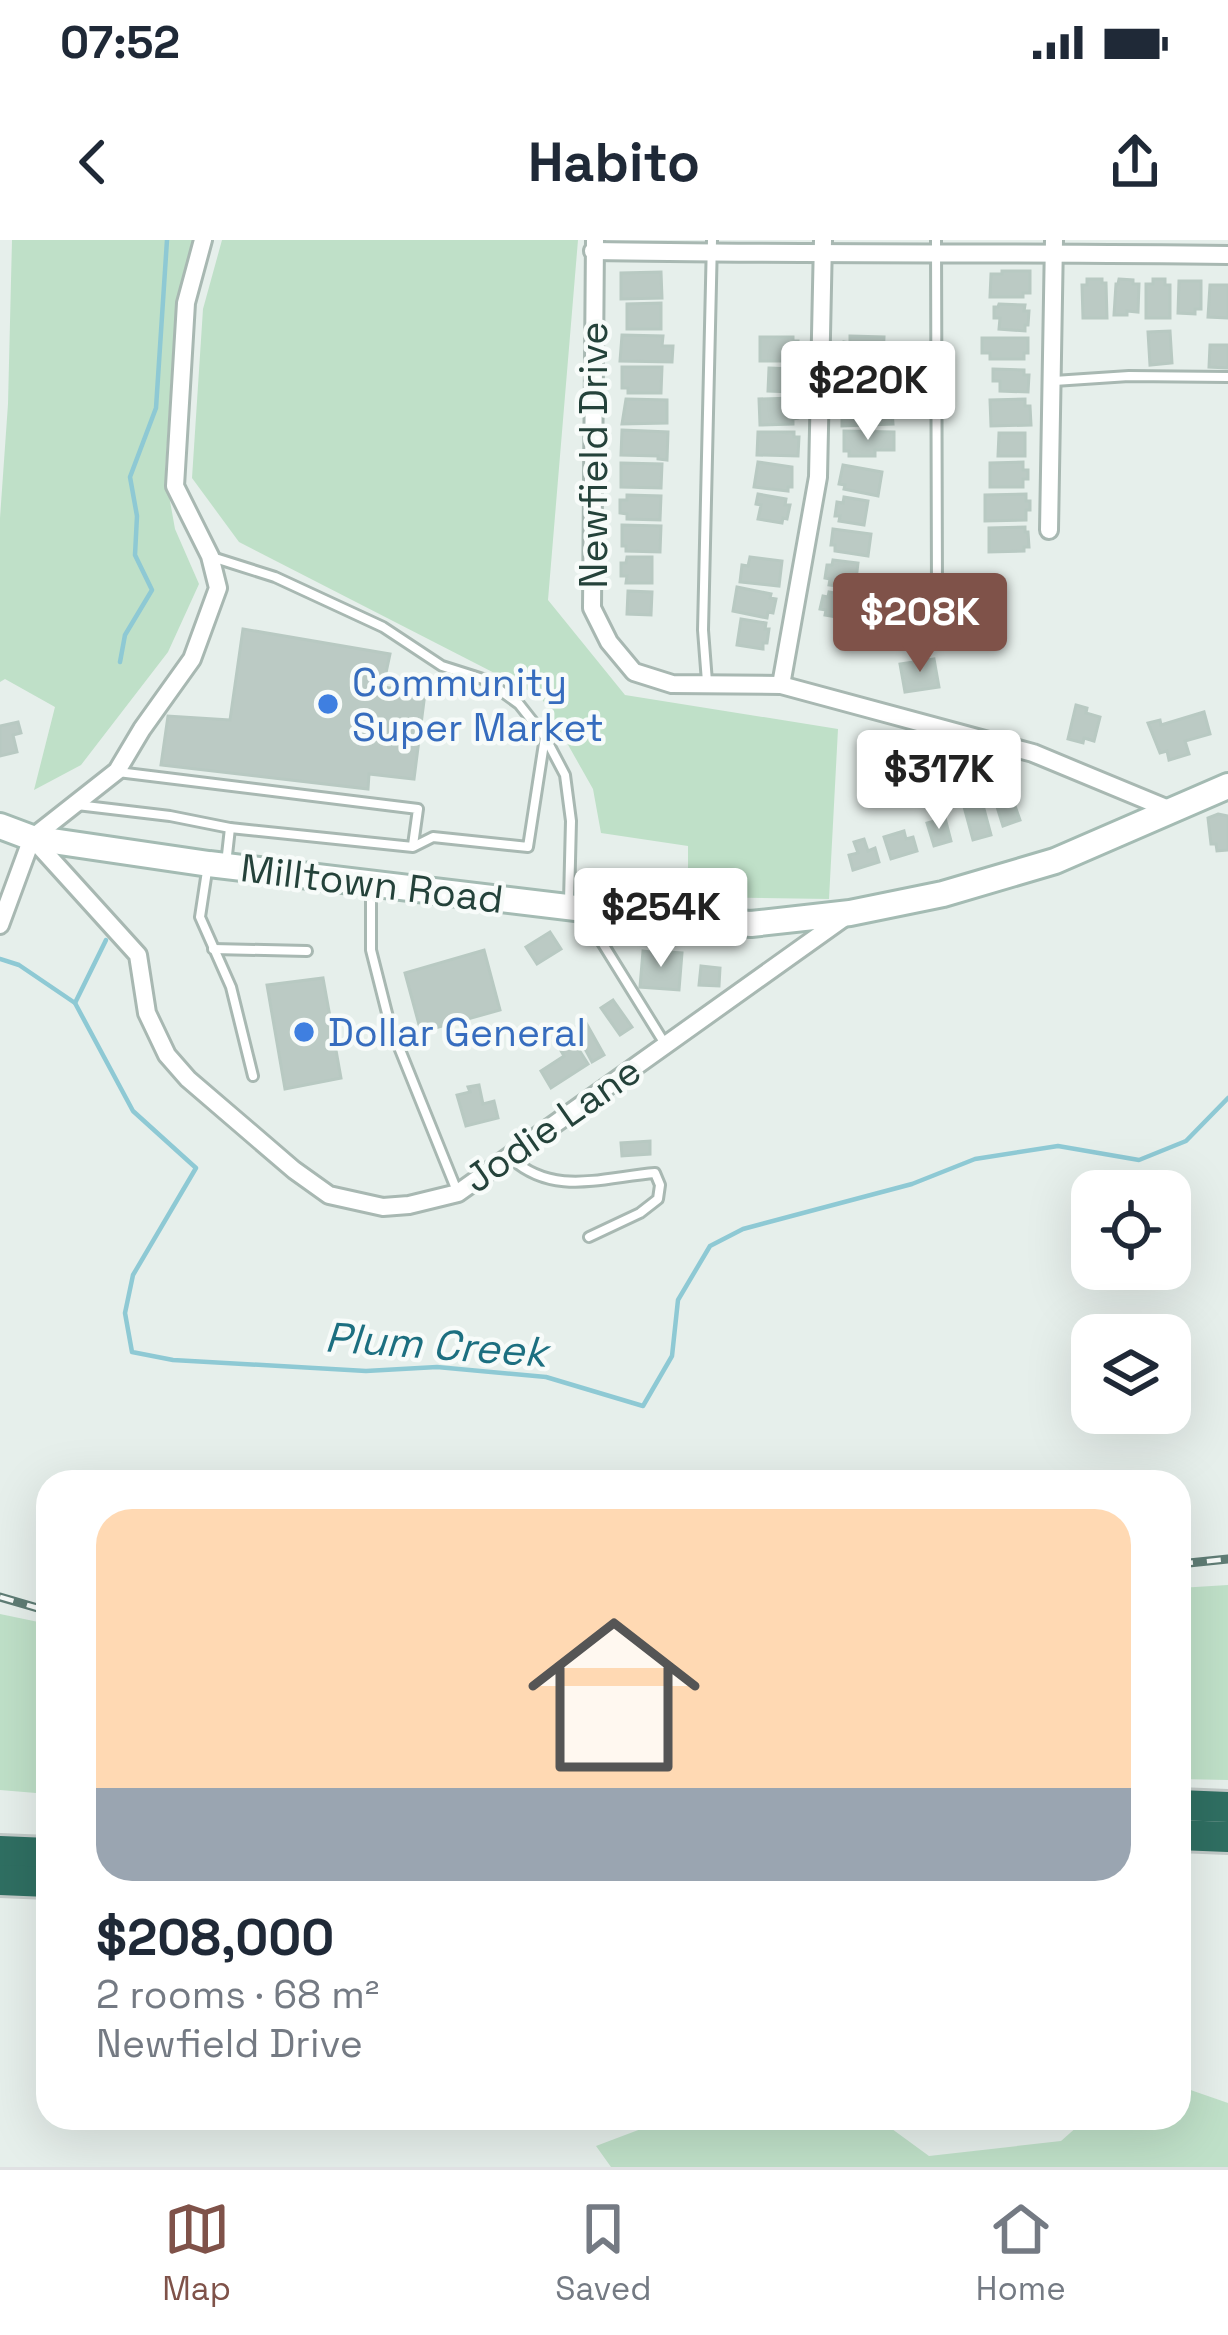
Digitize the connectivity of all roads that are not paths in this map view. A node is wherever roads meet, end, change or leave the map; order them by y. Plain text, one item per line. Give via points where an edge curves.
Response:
1 (203, 240) edge
2 (594, 246) edge
3 (1054, 246) edge
4 (712, 247) edge
5 (936, 247) edge
6 (1168, 247) edge
7 (823, 248) edge
8 (1228, 255) edge
9 (1228, 377) edge
10 (1052, 381) junction
11 (1049, 530) dead end
12 (210, 556) junction
13 (937, 596) dead end
14 (707, 685) junction
15 (782, 686) junction
16 (545, 736) junction
17 (117, 771) junction
18 (1228, 786) edge
19 (75, 805) junction
20 (1173, 811) junction
21 (0, 826) edge
22 (230, 828) junction
23 (32, 838) junction
24 (413, 847) junction
25 (217, 865) junction
26 (371, 884) junction
27 (575, 908) junction
28 (850, 913) junction
29 (0, 925) edge
30 (213, 950) junction
31 (307, 951) dead end
32 (665, 1044) junction
33 (253, 1076) dead end
34 (508, 1155) junction
35 (458, 1193) junction
36 (589, 1237) dead end
37 (1191, 1806) edge
38 (1228, 1808) edge
39 (1191, 1835) edge
40 (1228, 1837) edge
41 (0, 1851) edge
42 (36, 1852) edge
43 (0, 1880) edge
44 (36, 1882) edge

1 - 12 street via 186,303 175,486
2 - 4 street
2 - 14 street, Newfield Drive via 592,608 634,672
3 - 5 street
3 - 6 street
3 - 10 street
4 - 7 street
4 - 14 lane
5 - 7 street
5 - 13 lane
6 - 8 street
7 - 15 street via 818,477
9 - 10 lane
10 - 11 street
12 - 16 lane via 275,577 383,627 442,666 486,680
12 - 17 street via 218,589 192,659
14 - 15 street, Newfield Drive
15 - 20 street, Newfield Drive via 1034,753
16 - 24 lane via 529,847 433,837
16 - 27 lane via 565,775
17 - 19 street
17 - 24 lane via 418,809
18 - 20 street, Milltown Road
19 - 22 lane
19 - 23 street
20 - 28 street, Milltown Road via 1055,861
21 - 23 street, Milltown Road
22 - 24 lane
22 - 25 lane
23 - 25 street, Milltown Road
23 - 29 street
23 - 35 street, Jodie Lane via 138,956 147,1012 167,1055 294,1170 329,1195 383,1207
25 - 26 street, Milltown Road
25 - 30 lane via 200,917
26 - 27 street, Milltown Road
26 - 35 lane via 371,950 390,1025
27 - 28 street, Milltown Road via 751,924
27 - 32 lane
28 - 32 street, Jodie Lane
30 - 31 lane
30 - 33 lane
32 - 34 street, Jodie Lane
34 - 35 street, Jodie Lane
34 - 36 lane via 545,1180 567,1183 655,1173 658,1198
37 - 38 highway
39 - 40 highway
41 - 42 highway
43 - 44 highway

